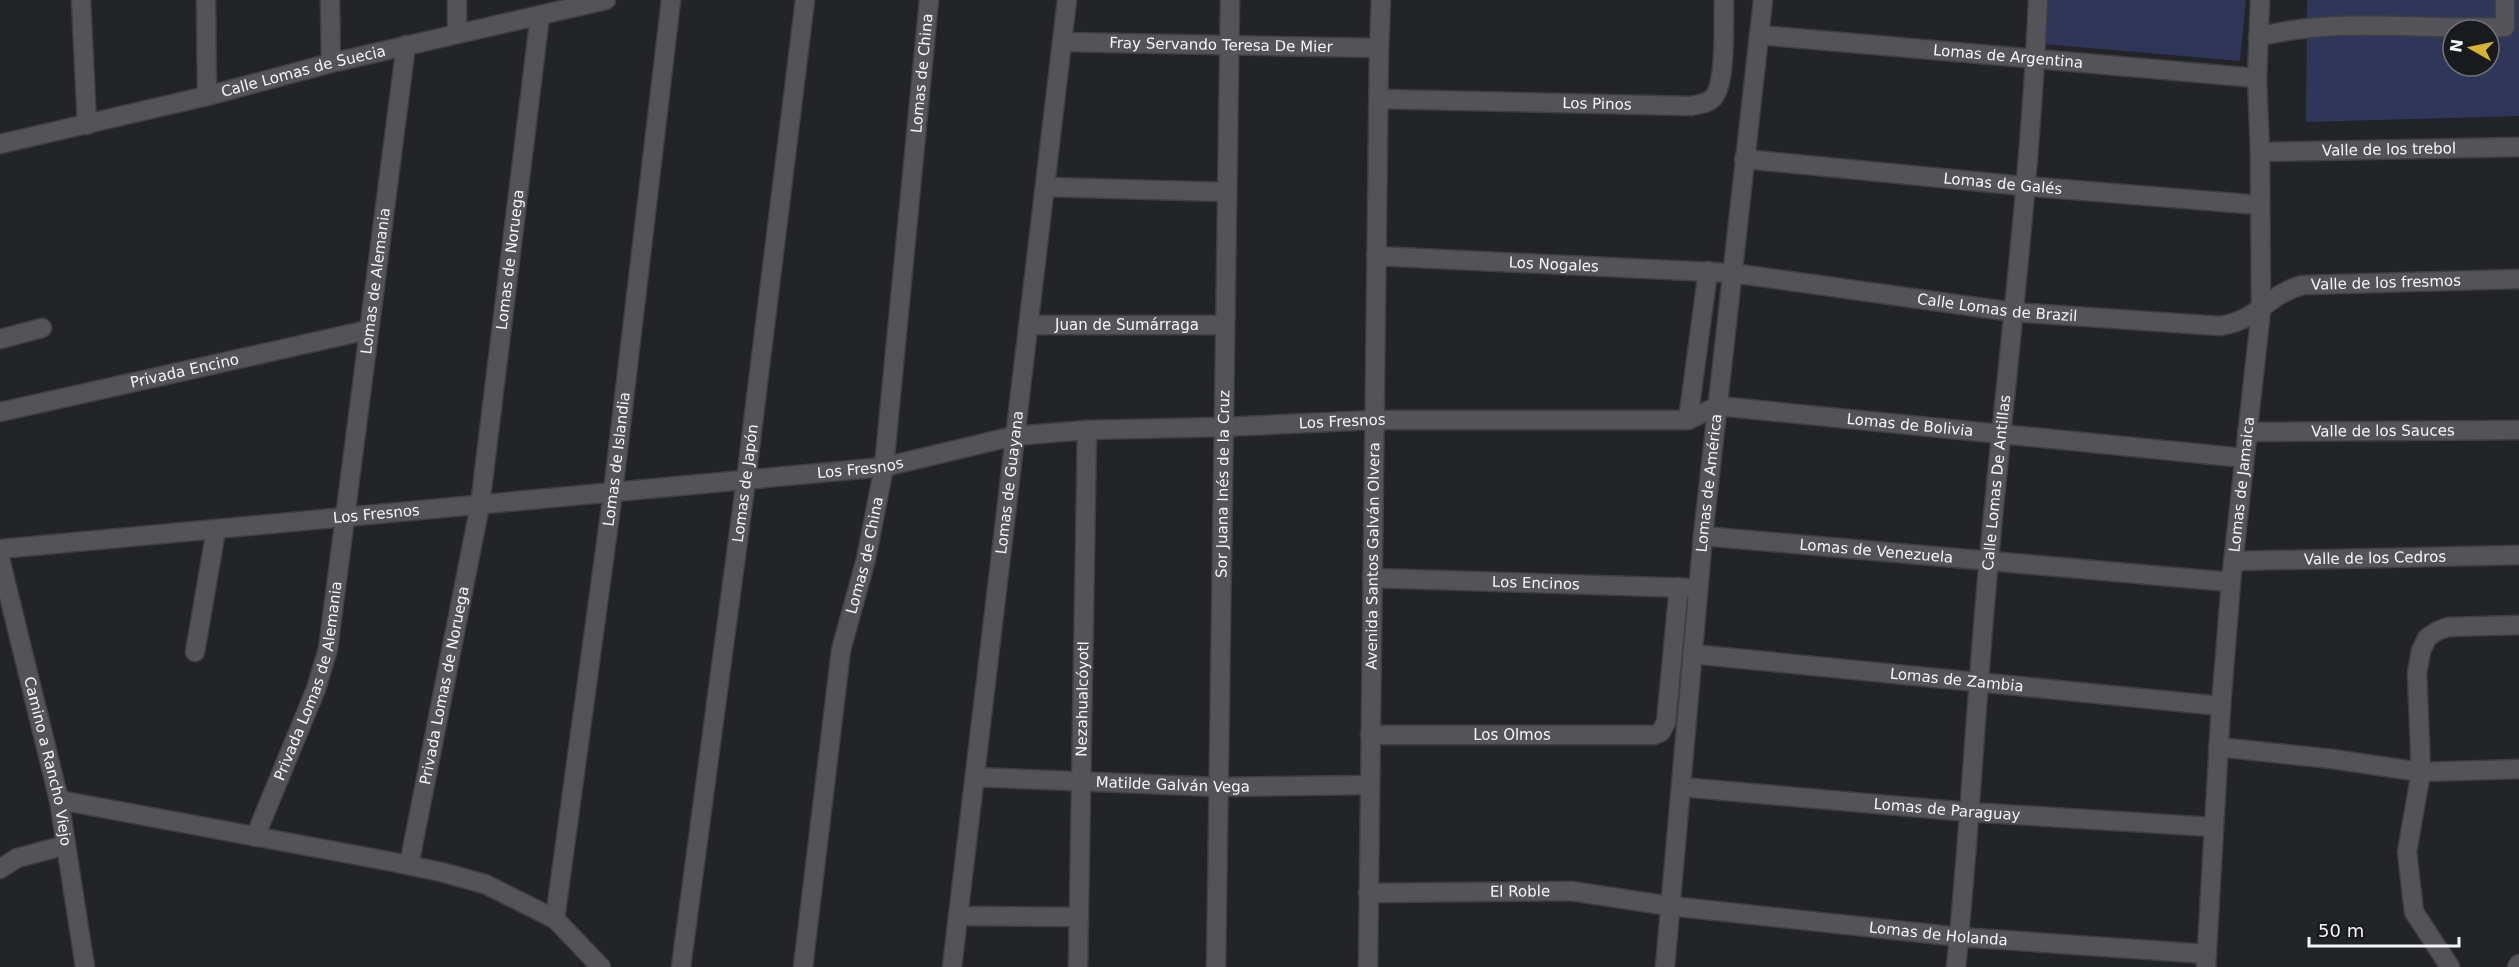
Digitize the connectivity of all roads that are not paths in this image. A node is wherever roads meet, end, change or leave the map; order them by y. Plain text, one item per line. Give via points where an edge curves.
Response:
1 (81, 0) edge
2 (206, 0) edge
3 (330, 0) edge
4 (457, 0) edge
5 (606, 0) edge
6 (671, 0) edge
7 (806, 0) edge
8 (929, 0) edge
9 (1067, 0) edge
10 (1230, 0) edge
11 (1382, 0) edge
12 (1724, 0) edge
13 (1763, 0) edge
14 (2038, 0) edge
15 (2260, 0) edge
16 (2505, 0) edge
17 (578, 3) edge
18 (540, 15) junction
19 (2512, 26) edge
20 (457, 34) junction
21 (1759, 35) junction
22 (2258, 37) junction
23 (1063, 42) junction
24 (406, 45) junction
25 (1229, 45) junction
26 (1379, 48) junction
27 (2036, 59) junction
28 (331, 63) junction
29 (2257, 78) junction
30 (207, 96) junction
31 (1378, 99) junction
32 (87, 124) junction
33 (0, 144) edge
34 (2519, 147) edge
35 (2260, 152) junction
36 (1744, 159) junction
37 (2024, 186) junction
38 (1046, 187) junction
39 (1227, 192) junction
40 (2260, 205) junction
41 (1376, 256) junction
42 (1708, 271) junction
43 (1732, 273) junction
44 (2519, 279) edge
45 (2260, 310) junction
46 (2013, 312) junction
47 (1029, 325) junction
48 (1224, 325) junction
49 (42, 328) dead end
50 (368, 330) junction
51 (0, 339) edge
52 (1718, 406) junction
53 (0, 412) edge
54 (1374, 420) junction
55 (1688, 420) junction
56 (1222, 427) junction
57 (1087, 430) junction
58 (2519, 430) edge
59 (2247, 432) junction
60 (2001, 435) junction
61 (1014, 436) junction
62 (2244, 458) junction
63 (884, 467) junction
64 (746, 480) junction
65 (613, 492) junction
66 (480, 505) junction
67 (346, 518) junction
68 (216, 530) junction
69 (1703, 537) junction
70 (0, 549) edge
71 (2519, 555) edge
72 (0, 559) edge
73 (1989, 561) junction
74 (2233, 561) junction
75 (1372, 578) junction
76 (2231, 582) junction
77 (1679, 587) junction
78 (1698, 588) junction
79 (2519, 625) edge
80 (195, 652) dead end
81 (1692, 654) junction
82 (1980, 684) junction
83 (2221, 706) junction
84 (1370, 735) junction
85 (2218, 747) junction
86 (2519, 769) edge
87 (2421, 772) junction
88 (975, 777) junction
89 (1081, 783) junction
90 (1370, 785) junction
91 (1220, 787) junction
92 (1681, 787) junction
93 (59, 801) junction
94 (1969, 812) junction
95 (2213, 827) junction
96 (255, 837) junction
97 (66, 845) junction
98 (409, 865) junction
99 (0, 869) edge
100 (1368, 893) junction
101 (1670, 906) junction
102 (958, 916) junction
103 (1079, 917) junction
104 (555, 919) junction
105 (1960, 936) junction
106 (2206, 960) edge
107 (85, 967) edge
108 (601, 967) edge
109 (681, 967) edge
110 (803, 967) edge
111 (952, 967) edge
112 (1078, 967) edge
113 (1216, 967) edge
114 (1368, 967) edge
115 (1665, 967) edge
116 (1956, 967) edge
117 (2450, 967) edge

1 - 32 street
2 - 30 street
3 - 28 street
4 - 20 street
5 - 17 street, Calle Lomas de Suecia
6 - 65 street, Lomas de Islandia
7 - 64 street, Lomas de Japón
8 - 63 street, Lomas de China
9 - 23 street, Lomas de Guayana
10 - 25 street, Sor Juana Inés de la Cruz
11 - 26 street, Avenida Santos Galván Olvera
12 - 31 street, Los Pinos via 1720,87 1708,102 1691,106
13 - 21 street, Lomas de América
14 - 27 street, Calle Lomas De Antillas
15 - 22 street, Lomas de Jamaica
16 - 19 street
17 - 18 street, Calle Lomas de Suecia
18 - 20 street, Calle Lomas de Suecia
18 - 66 street, Lomas de Noruega
19 - 22 street via 2393,24 2277,32
20 - 24 street, Calle Lomas de Suecia
21 - 27 street, Lomas de Argentina
21 - 36 street, Lomas de América
22 - 29 street, Lomas de Jamaica
23 - 25 street, Fray Servando Teresa De Mier
23 - 38 street, Lomas de Guayana
24 - 28 street, Calle Lomas de Suecia
24 - 50 street, Lomas de Alemania
25 - 26 street, Fray Servando Teresa De Mier
25 - 39 street, Sor Juana Inés de la Cruz
26 - 31 street, Avenida Santos Galván Olvera
27 - 29 street, Lomas de Argentina
27 - 37 street, Calle Lomas De Antillas
28 - 30 street, Calle Lomas de Suecia
29 - 35 street, Lomas de Jamaica
30 - 32 street, Calle Lomas de Suecia
31 - 41 street, Avenida Santos Galván Olvera
32 - 33 street, Calle Lomas de Suecia
34 - 35 street, Valle de los trebol
35 - 40 street, Lomas de Jamaica
36 - 37 street, Lomas de Galés
36 - 43 street, Lomas de América
37 - 40 street, Lomas de Galés
37 - 46 street, Calle Lomas De Antillas
38 - 39 street
38 - 47 street, Lomas de Guayana
39 - 48 street, Sor Juana Inés de la Cruz
40 - 45 street, Lomas de Jamaica
41 - 42 street, Los Nogales
41 - 54 street, Avenida Santos Galván Olvera
42 - 43 street, Los Nogales
42 - 55 street
43 - 46 street, Calle Lomas de Brazil
43 - 52 street, Lomas de América
44 - 45 street, Valle de los fresmos via 2303,285 2286,289
45 - 46 street, Calle Lomas de Brazil via 2238,324 2220,326
45 - 59 street, Lomas de Jamaica
46 - 60 street, Calle Lomas De Antillas
47 - 48 street, Juan de Sumárraga
47 - 61 street, Lomas de Guayana
48 - 56 street, Sor Juana Inés de la Cruz
49 - 51 street
50 - 53 street, Privada Encino
50 - 67 street, Lomas de Alemania
52 - 55 street, Los Fresnos
52 - 60 street, Lomas de Bolivia
52 - 69 street, Lomas de América
54 - 55 street, Los Fresnos
54 - 56 street, Los Fresnos
54 - 75 street, Avenida Santos Galván Olvera
56 - 57 street, Los Fresnos
56 - 91 street, Sor Juana Inés de la Cruz
57 - 61 street, Los Fresnos
57 - 89 street, Nezahualcóyotl
58 - 59 street, Valle de los Sauces
59 - 62 street, Lomas de Jamaica
60 - 62 street, Lomas de Bolivia
60 - 73 street, Calle Lomas De Antillas
61 - 63 street, Los Fresnos
61 - 88 street, Lomas de Guayana
62 - 74 street, Lomas de Jamaica
63 - 64 street, Los Fresnos
63 - 110 street, Lomas de China via 866,559 841,650
64 - 65 street, Los Fresnos
64 - 109 street, Lomas de Japón
65 - 66 street, Los Fresnos
65 - 104 street, Lomas de Islandia
66 - 67 street, Los Fresnos
66 - 98 street, Privada Lomas de Noruega
67 - 68 street, Los Fresnos
67 - 96 street, Privada Lomas de Alemania via 328,649 316,689
68 - 70 street, Los Fresnos
68 - 80 street
69 - 73 street, Lomas de Venezuela
69 - 78 street, Lomas de América
71 - 74 street, Valle de los Cedros
72 - 93 street, Camino a Rancho Viejo
73 - 76 street, Lomas de Venezuela
73 - 82 street, Calle Lomas De Antillas
74 - 76 street, Lomas de Jamaica
75 - 77 street, Los Encinos
75 - 84 street, Avenida Santos Galván Olvera
76 - 83 street, Lomas de Jamaica
77 - 78 street, Los Encinos
77 - 84 street, Los Olmos via 1666,722 1661,732
78 - 81 street, Lomas de América
79 - 87 street via 2448,627 2427,638 2417,672
81 - 82 street, Lomas de Zambia
81 - 92 street, Lomas de América
82 - 83 street, Lomas de Zambia
82 - 94 street, Calle Lomas De Antillas
83 - 85 street, Lomas de Jamaica
84 - 90 street, Avenida Santos Galván Olvera
85 - 87 street
85 - 95 street, Lomas de Jamaica
86 - 87 street
87 - 117 street via 2407,852 2414,912
88 - 89 street, Matilde Galván Vega
88 - 102 street, Lomas de Guayana
89 - 91 street, Matilde Galván Vega
89 - 103 street, Nezahualcóyotl
90 - 91 street, Matilde Galván Vega
90 - 100 street, Avenida Santos Galván Olvera
91 - 113 street, Sor Juana Inés de la Cruz
92 - 94 street, Lomas de Paraguay
92 - 101 street, Lomas de América
93 - 96 street
93 - 97 street, Camino a Rancho Viejo
94 - 95 street, Lomas de Paraguay
94 - 105 street, Calle Lomas De Antillas
95 - 106 street, Lomas de Jamaica
96 - 98 street
97 - 99 street via 17,858
97 - 107 street, Camino a Rancho Viejo
98 - 104 street via 485,884
100 - 101 street, El Roble via 1571,891
100 - 114 street, Avenida Santos Galván Olvera
101 - 105 street, Lomas de Holanda
101 - 115 street, Lomas de América
102 - 103 street
102 - 111 street, Lomas de Guayana
103 - 112 street, Nezahualcóyotl
104 - 108 street
105 - 106 street, Lomas de Holanda
105 - 116 street, Calle Lomas De Antillas

